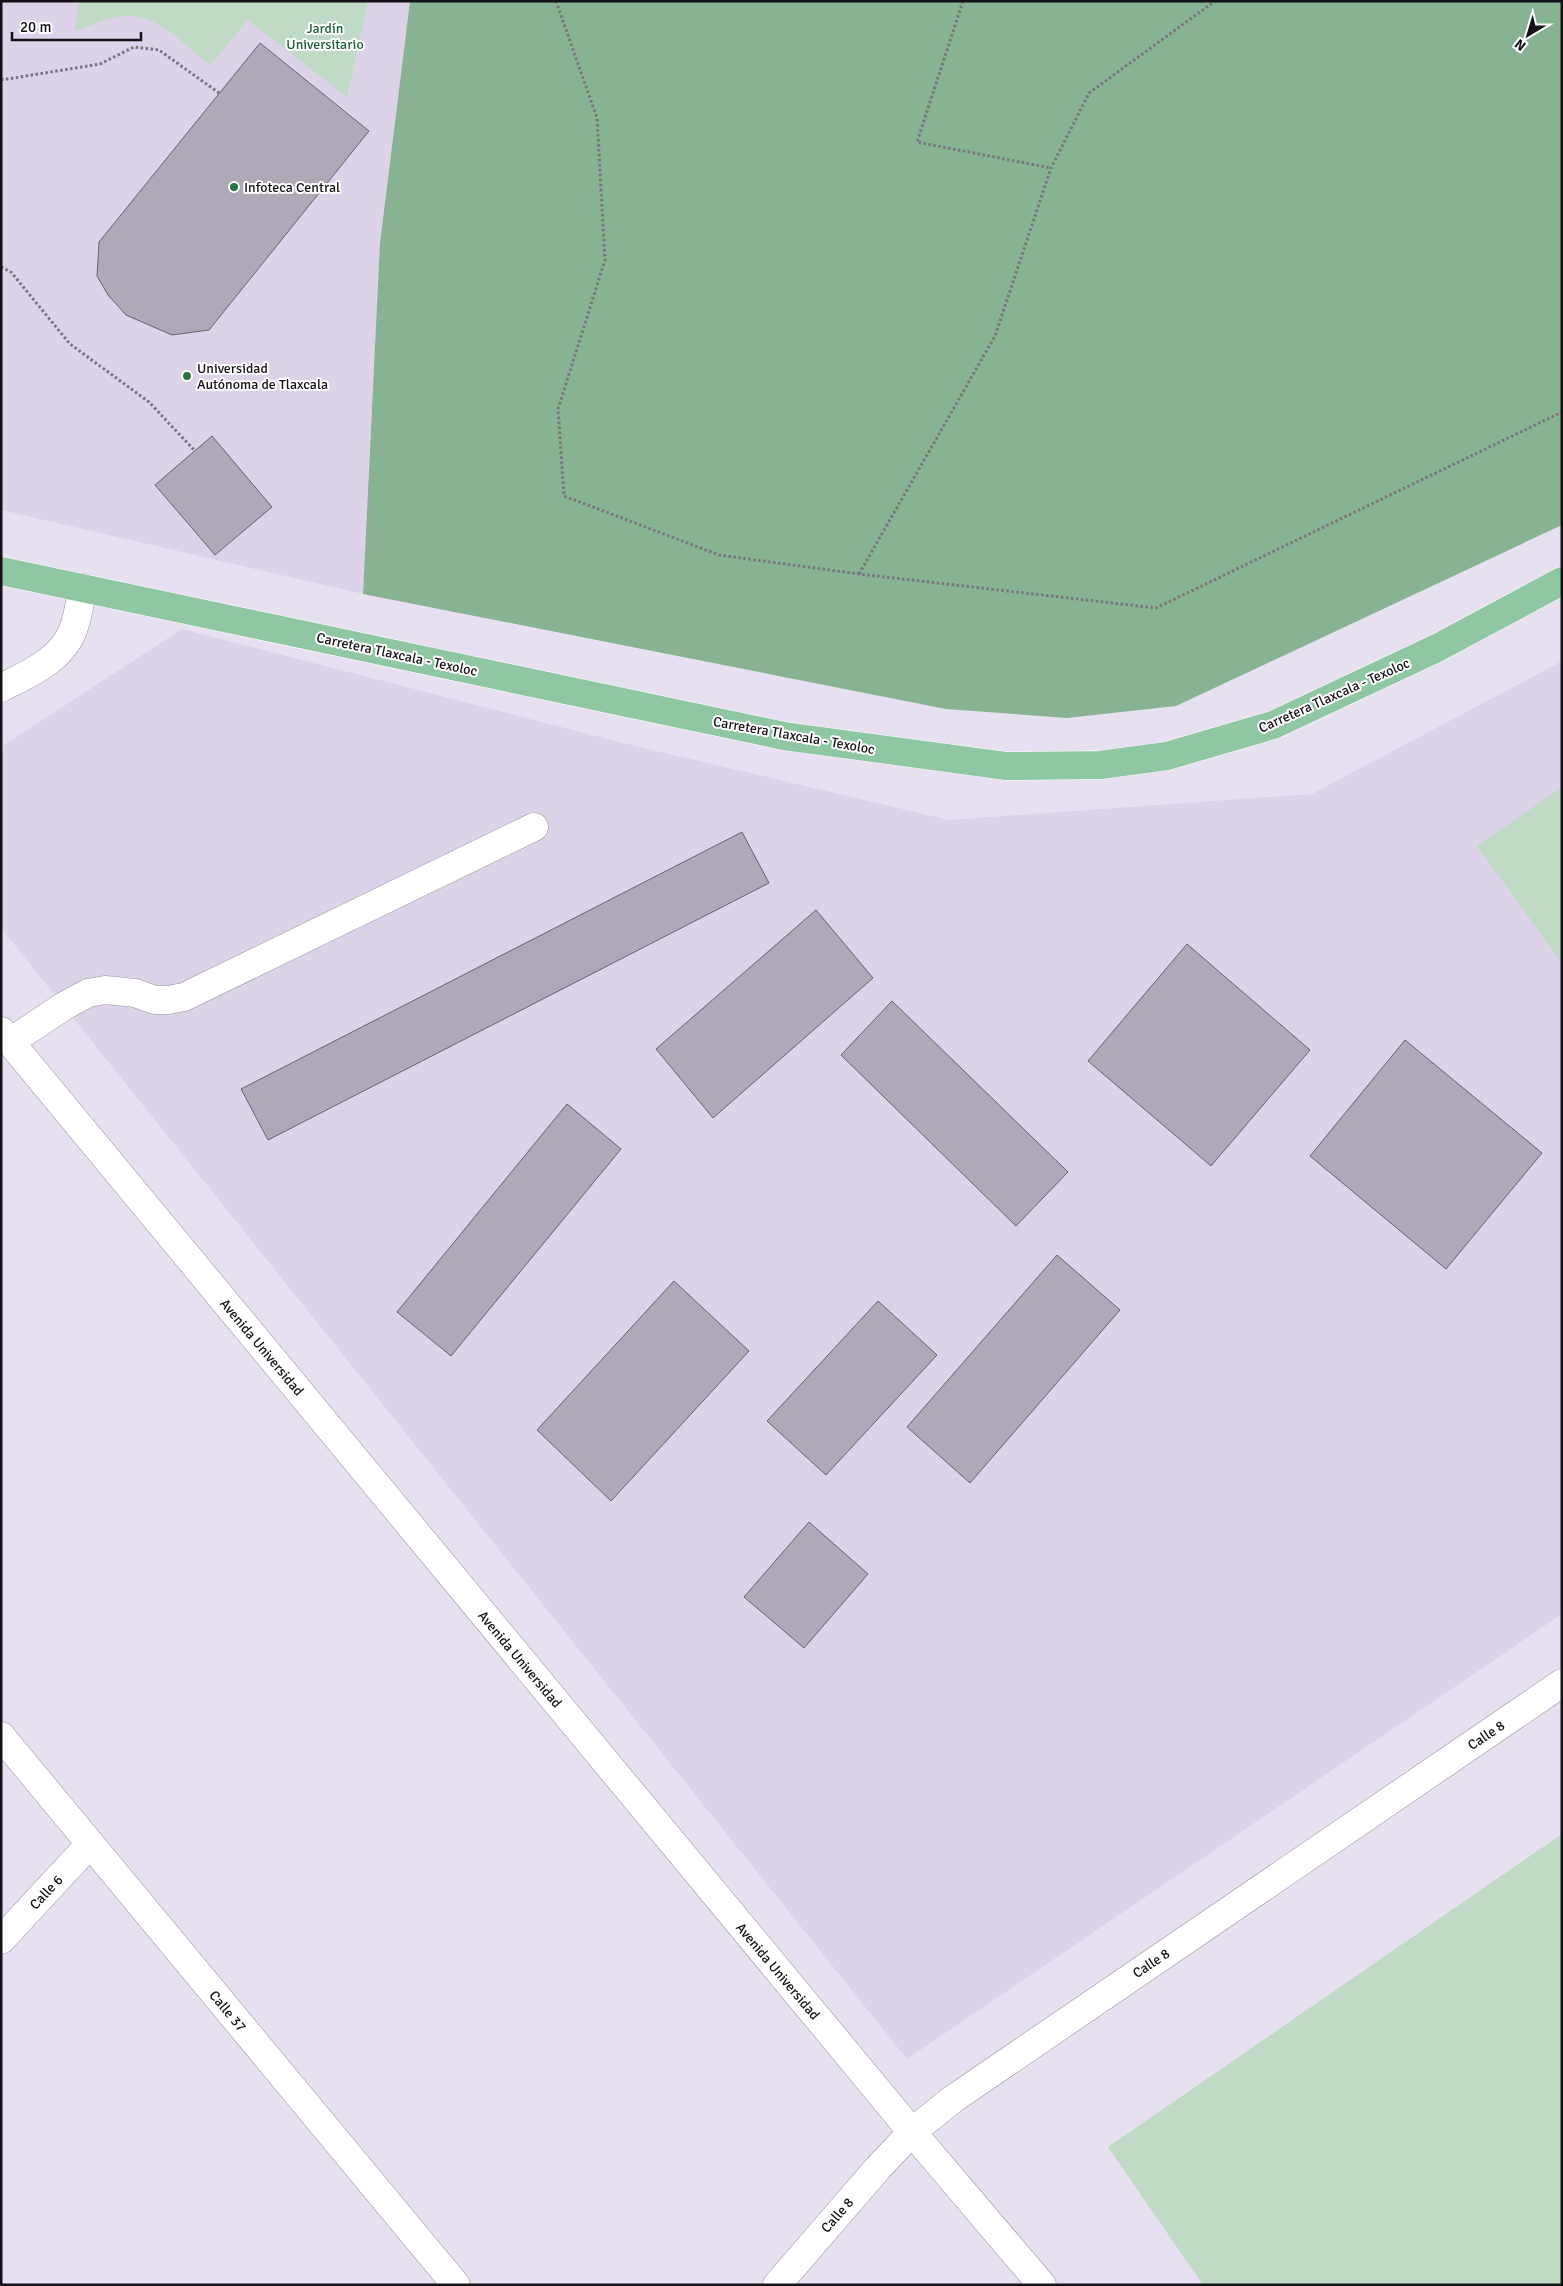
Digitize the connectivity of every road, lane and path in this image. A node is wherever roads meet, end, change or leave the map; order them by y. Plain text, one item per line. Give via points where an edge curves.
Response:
1 (556, 1) edge
2 (962, 1) edge
3 (1215, 1) edge
4 (1, 80) edge
5 (219, 93) dead end
6 (1051, 168) junction
7 (1, 267) edge
8 (1562, 412) edge
9 (195, 451) dead end
10 (1, 571) edge
11 (859, 574) junction
12 (1562, 582) edge
13 (83, 588) junction
14 (1, 688) edge
15 (534, 827) dead end
16 (6, 1037) edge
17 (1562, 1683) edge
18 (1, 1736) edge
19 (90, 1844) junction
20 (1, 1940) edge
21 (912, 2132) junction
22 (456, 2285) edge
23 (777, 2285) edge
24 (1042, 2285) edge

1 - 11 path via 597,118 605,260 558,408 564,496 719,555
2 - 6 path via 916,142
3 - 6 path via 1089,93
4 - 5 path via 100,64 134,47 159,50
6 - 11 path via 995,336
7 - 9 path via 11,272 70,344 149,402
8 - 11 path via 1156,608
10 - 13 main road, Carretera Tlaxcala - Texoloc
12 - 13 main road, Carretera Tlaxcala - Texoloc via 1437,648 1273,725 1167,756 1100,765 1007,766 784,736
13 - 14 street via 73,630 62,649 44,666
15 - 16 street via 184,997 155,1000 135,993 105,990 88,993
16 - 21 street, Avenida Universidad
17 - 21 street, Calle 8 via 953,2099
18 - 19 street, Calle 37
19 - 20 street, Calle 6
19 - 22 street, Calle 37
21 - 23 street, Calle 8
21 - 24 street, Avenida Universidad

